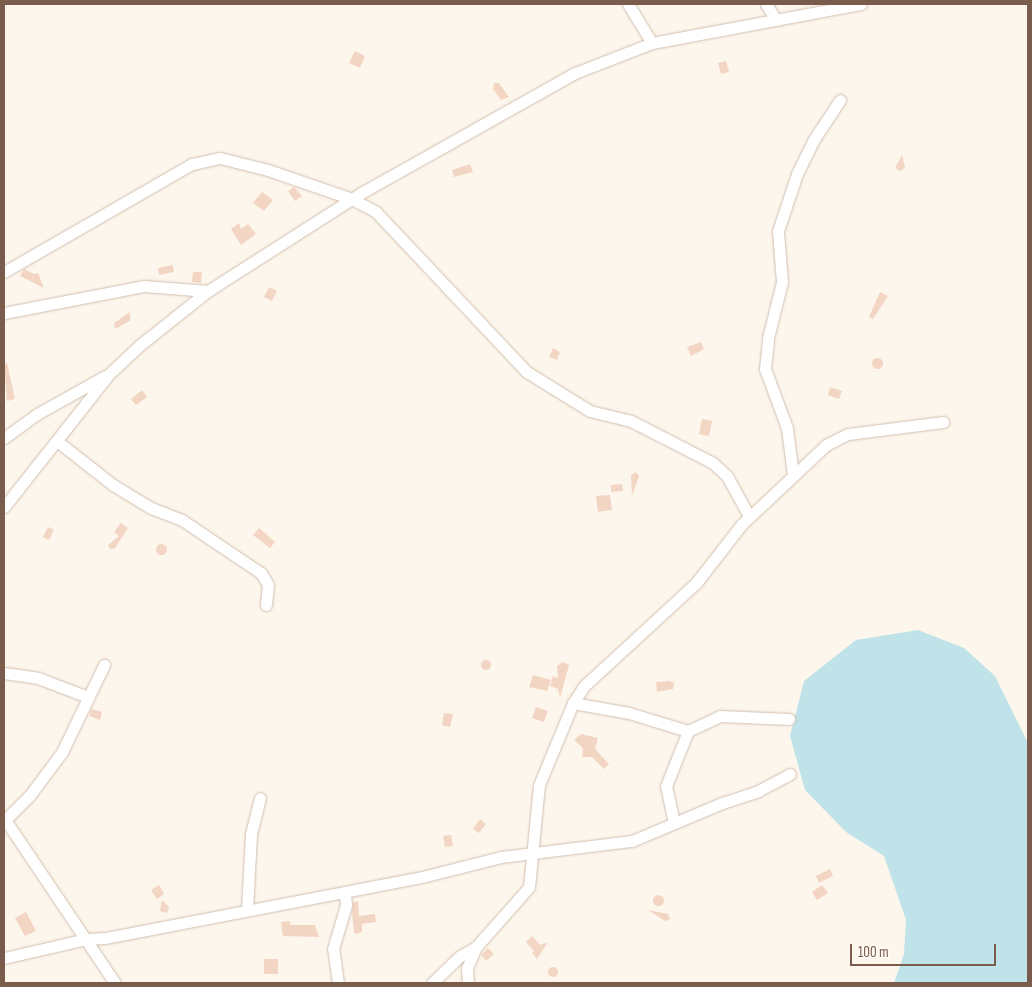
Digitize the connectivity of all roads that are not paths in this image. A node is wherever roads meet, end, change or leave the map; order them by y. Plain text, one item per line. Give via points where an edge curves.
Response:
1 (628, 4) edge
2 (766, 4) edge
3 (861, 4) edge
4 (776, 20) junction
5 (652, 43) junction
6 (840, 100) dead end
7 (352, 199) junction
8 (4, 272) edge
9 (208, 291) junction
10 (4, 313) edge
11 (109, 374) junction
12 (942, 422) dead end
13 (4, 438) edge
14 (57, 441) junction
15 (793, 475) junction
16 (4, 508) edge
17 (749, 516) junction
18 (266, 604) dead end
19 (104, 665) dead end
20 (4, 673) edge
21 (88, 697) junction
22 (573, 703) junction
23 (789, 719) dead end
24 (688, 731) junction
25 (790, 774) dead end
26 (260, 798) dead end
27 (4, 819) edge
28 (674, 823) junction
29 (532, 855) junction
30 (344, 893) junction
31 (247, 909) junction
32 (86, 939) junction
33 (476, 947) junction
34 (4, 958) edge
35 (115, 983) edge
36 (338, 983) edge
37 (432, 983) edge
38 (468, 983) edge

1 - 5 street
2 - 4 street
3 - 4 street
4 - 5 street
5 - 7 street via 575,73
6 - 15 street via 796,174 778,231 782,282 768,338 765,368 787,428
7 - 8 street via 268,170 220,158 206,159
7 - 9 street
7 - 17 street via 376,212 527,372 590,411 631,421 713,463 727,476
9 - 10 street via 144,286
9 - 11 street
11 - 13 street via 37,414
11 - 14 street
12 - 15 street via 848,434 826,445
14 - 16 street
14 - 18 street via 113,485 151,508 182,520 261,573 268,585
15 - 17 street
17 - 22 street via 696,583 584,686
19 - 21 street
20 - 21 street via 38,678
21 - 27 street via 54,765
22 - 24 street via 629,713
22 - 29 street via 539,786
23 - 24 street via 720,716
24 - 28 street via 666,786
25 - 28 street via 758,791
26 - 31 street via 251,834
27 - 32 street
28 - 29 street via 632,841
29 - 30 street via 487,860
29 - 33 street via 527,892
30 - 31 street
30 - 36 street via 346,905 333,949
31 - 32 street
32 - 34 street
32 - 35 street
33 - 37 street via 460,956
33 - 38 street via 467,968

